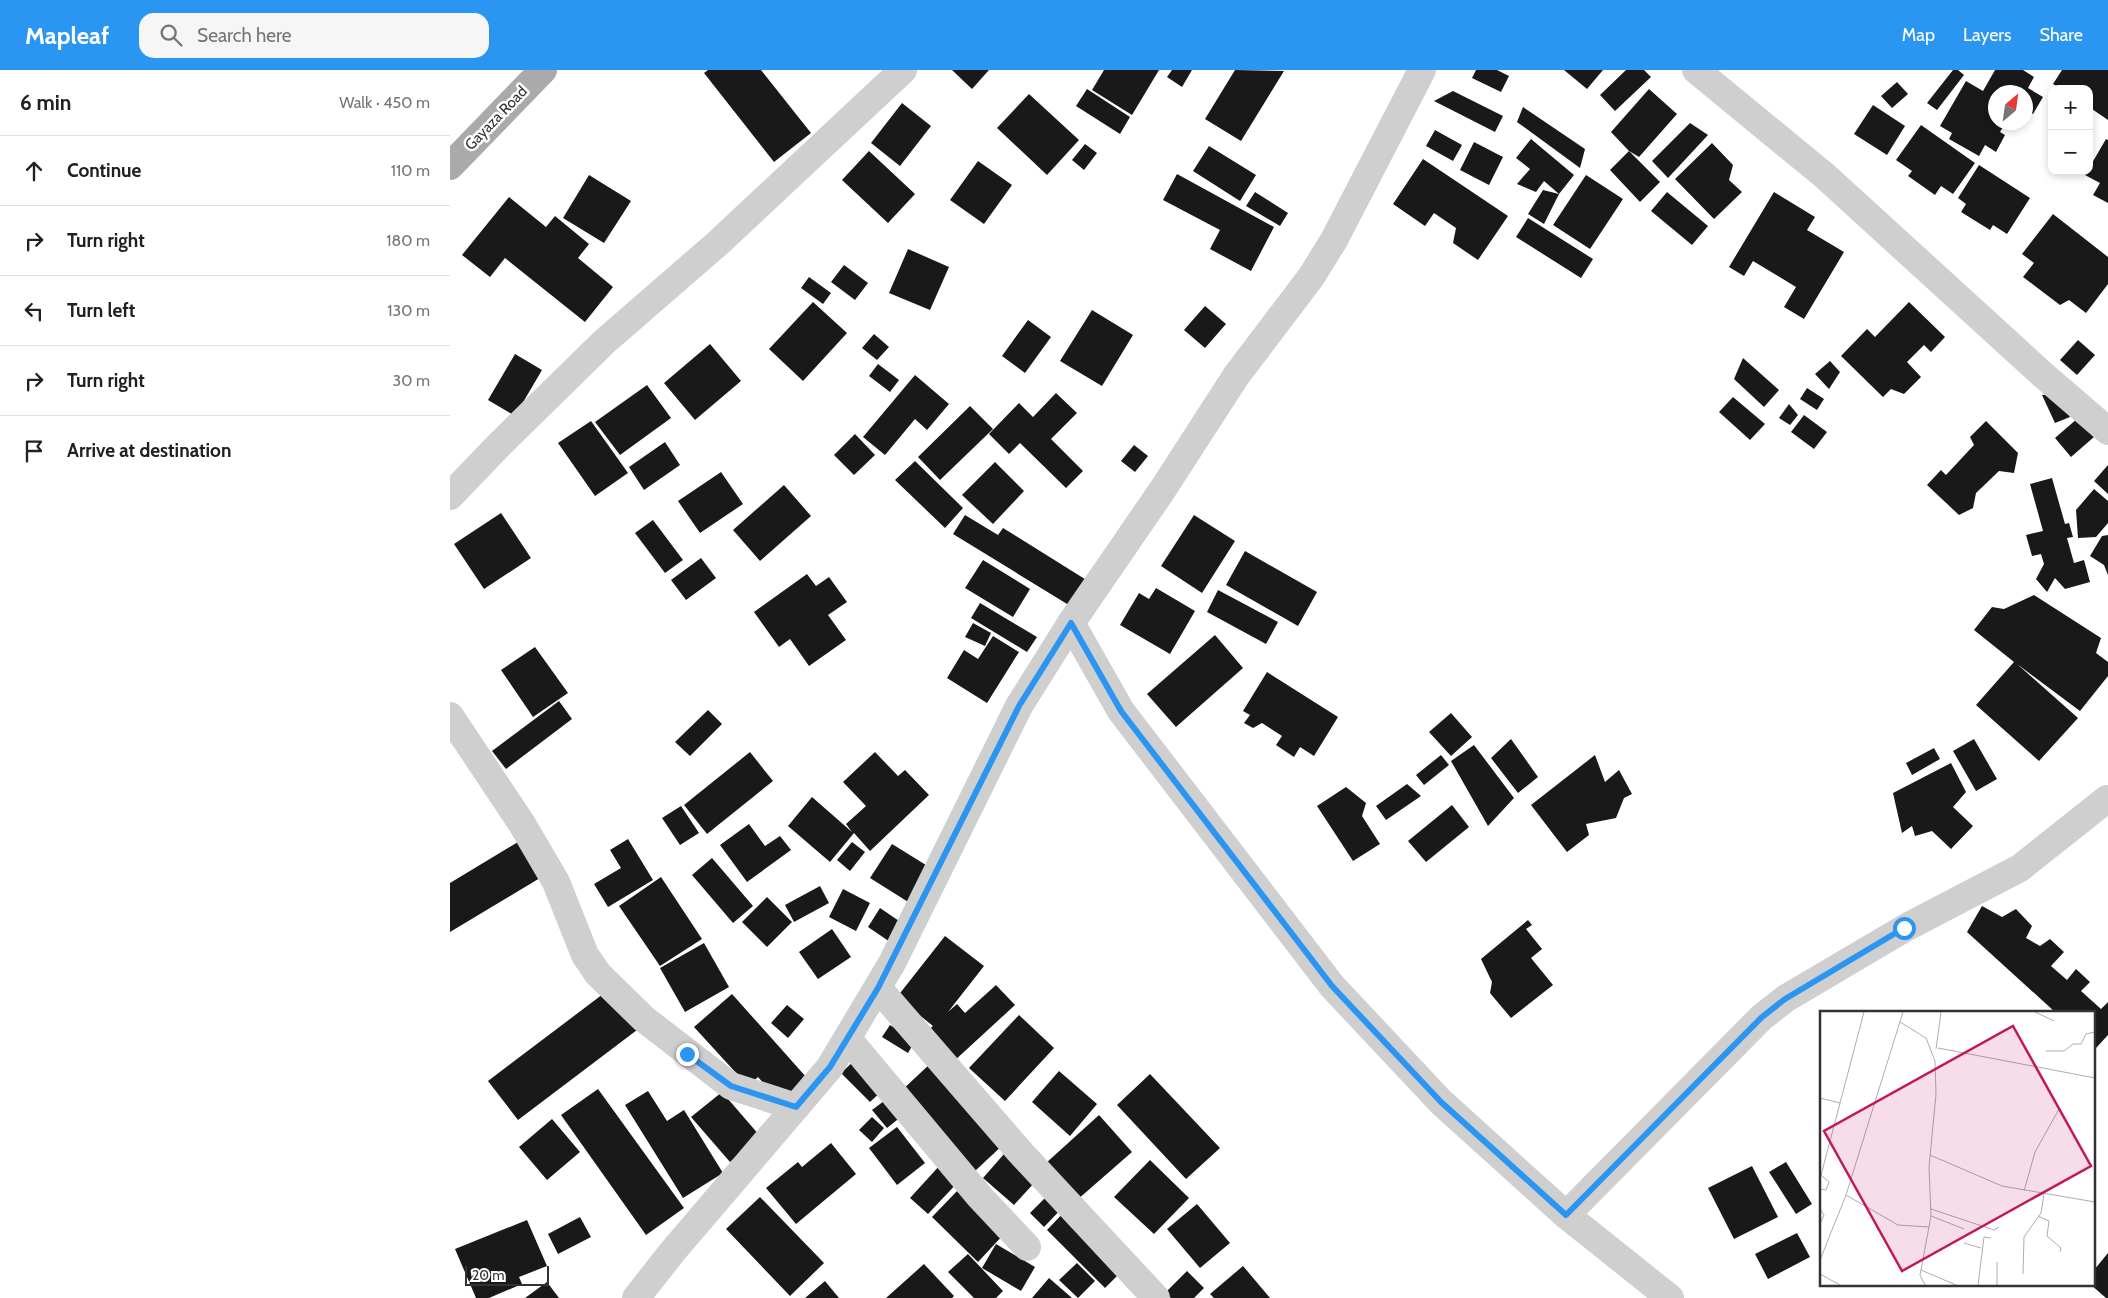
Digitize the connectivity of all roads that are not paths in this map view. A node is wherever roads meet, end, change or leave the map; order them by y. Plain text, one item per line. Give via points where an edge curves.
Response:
1 (543, 70) edge
2 (903, 70) edge
3 (1422, 70) edge
4 (1696, 70) edge
5 (450, 166) edge
6 (2108, 431) edge
7 (450, 496) edge
8 (1071, 623) junction
9 (450, 716) edge
10 (2107, 799) dead end
11 (878, 988) junction
12 (848, 1039) junction
13 (796, 1107) junction
14 (1566, 1215) junction
15 (1027, 1248) dead end
16 (636, 1298) edge
17 (1156, 1298) edge
18 (1670, 1298) edge

1 - 5 main road, Gayaza Road
2 - 7 street via 718,243 604,342
3 - 8 street via 1334,240 1311,277 1236,376
4 - 6 street via 1825,176
8 - 11 street via 1019,706
8 - 14 street via 1121,711 1332,986 1441,1102
9 - 13 street via 522,824 556,882 586,955 598,974 644,1019 731,1086
10 - 14 street via 2020,868 1904,928 1785,999 1762,1017
11 - 12 street
11 - 17 street via 1020,1152
12 - 13 street via 830,1067
12 - 15 street via 980,1197
13 - 16 street
14 - 18 street

